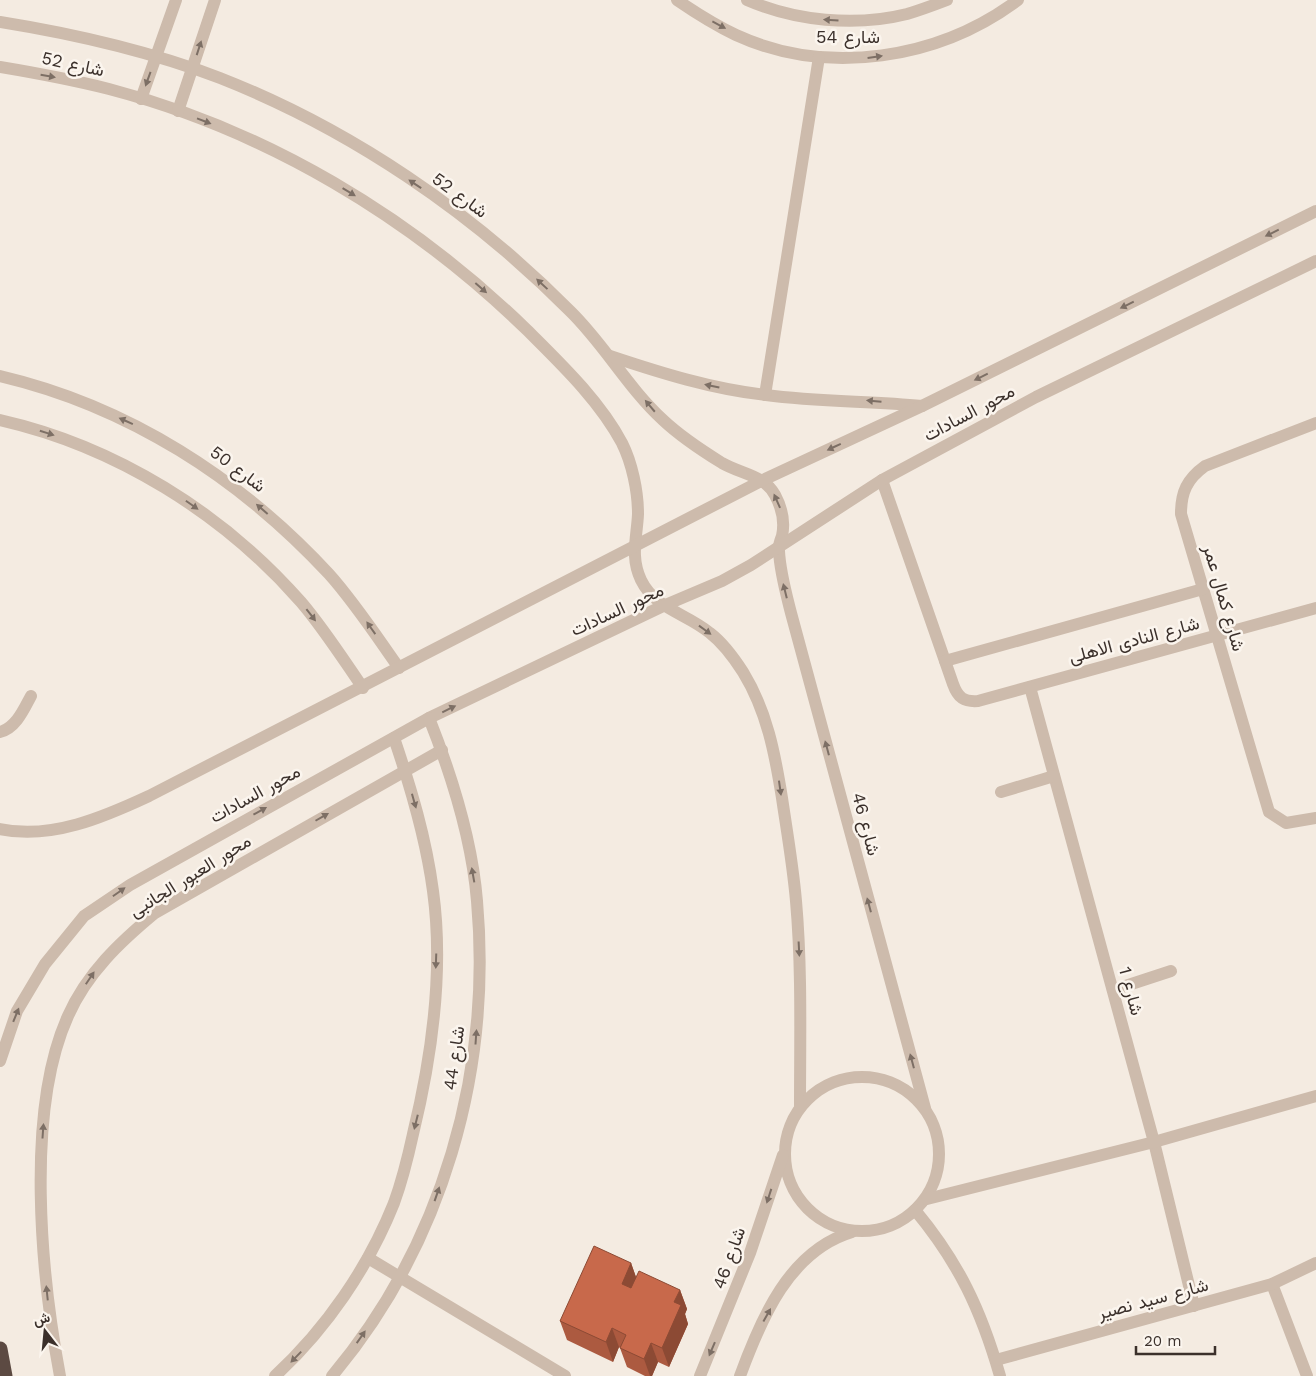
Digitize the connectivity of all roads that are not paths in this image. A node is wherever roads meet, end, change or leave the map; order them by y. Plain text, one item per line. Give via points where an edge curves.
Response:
1 (176, 0) edge
2 (215, 0) edge
3 (677, 0) edge
4 (747, 0) edge
5 (947, 0) edge
6 (1018, 0) edge
7 (0, 22) edge
8 (156, 56) junction
9 (819, 57) junction
10 (0, 67) edge
11 (192, 69) junction
12 (141, 100) junction
13 (178, 112) junction
14 (1316, 211) edge
15 (1316, 261) edge
16 (610, 356) junction
17 (0, 376) edge
18 (765, 395) junction
19 (922, 406) junction
20 (0, 420) edge
21 (1316, 423) edge
22 (763, 480) junction
23 (882, 480) junction
24 (634, 548) junction
25 (778, 548) junction
26 (1203, 589) junction
27 (662, 606) junction
28 (1316, 608) edge
29 (1216, 636) junction
30 (945, 661) junction
31 (399, 668) junction
32 (1030, 687) junction
33 (363, 688) junction
34 (31, 696) dead end
35 (429, 718) junction
36 (0, 732) edge
37 (394, 738) junction
38 (442, 750) junction
39 (405, 770) junction
40 (1054, 776) junction
41 (1001, 792) dead end
42 (1316, 818) edge
43 (0, 829) edge
44 (1171, 971) dead end
45 (1112, 990) junction
46 (0, 1061) edge
47 (1316, 1096) edge
48 (800, 1108) junction
49 (925, 1108) junction
50 (1154, 1142) junction
51 (784, 1150) junction
52 (927, 1199) junction
53 (916, 1210) junction
54 (857, 1231) junction
55 (368, 1258) junction
56 (1316, 1263) edge
57 (399, 1276) junction
58 (1272, 1284) junction
59 (1194, 1306) junction
60 (0, 1349) edge
61 (996, 1360) junction
62 (6, 1376) edge
63 (60, 1376) edge
64 (275, 1376) edge
65 (332, 1376) edge
66 (565, 1376) edge
67 (700, 1376) edge
68 (740, 1376) edge
69 (1000, 1376) edge
70 (1307, 1376) edge

1 - 8 street
11 -> 2 street
3 -> 9 street, شارع 54 via 737,35 777,49
5 -> 4 street, شارع 54 via 907,14 859,21 811,19 765,8
9 -> 6 street, شارع 54 via 871,58 922,49 970,30
7 - 8 street, شارع 52 via 76,35
8 - 11 street, شارع 52
8 -> 12 street
9 - 18 street
10 -> 12 street, شارع 52 via 56,77
11 - 13 street
16 -> 11 street, شارع 52 via 572,312 529,272 430,194 288,108
12 - 13 street, شارع 52
13 -> 24 street, شارع 52 via 272,150 371,205 426,243 547,349 608,421 624,447 634,480 638,514
14 -> 19 street, محور السادات
15 - 23 street, محور السادات via 1036,397
18 -> 16 street via 686,380
22 -> 16 street, شارع 52 via 726,465 692,444 661,418
31 -> 17 street, شارع 50 via 330,576 288,532 242,492 192,457 139,427 83,402
19 -> 18 street
19 -> 22 street, محور السادات
20 -> 33 street via 73,442 125,465 174,492 220,525 301,602
21 - 26 street, شارع كمال عمر via 1205,466 1185,486 1181,514
22 - 24 street, محور السادات
25 -> 22 street via 782,534 780,504
23 - 25 street, محور السادات
23 - 30 street
24 - 27 street, شارع 52 via 641,580
24 - 31 street, محور السادات
25 - 27 street, محور السادات via 722,581
49 -> 25 street, شارع 46 via 791,614
26 - 29 street, شارع كمال عمر
26 - 30 street
35 -> 27 street, محور السادات
27 -> 48 street via 687,617 728,651 758,701 769,731 777,763 796,898
28 - 29 street, شارع النادى الاهلى
29 - 32 street, شارع النادى الاهلى
29 - 42 street, شارع كمال عمر via 1269,812 1286,823
30 - 32 street, شارع النادى الاهلى via 956,693 962,699 978,702
31 - 33 street, محور السادات
32 - 40 street, شارع 1
33 - 43 street, محور السادات via 105,817 58,828
34 - 36 street via 21,716
35 - 37 street, محور السادات
35 - 38 street, شارع 44
37 - 39 street, شارع 44
46 -> 37 street, محور السادات via 17,1011 45,964 84,916 183,854
38 - 39 street, محور العبور الجانبى
57 -> 38 street, شارع 44 via 428,1219 460,1128 475,1052 480,976 477,899 464,824
39 -> 55 street, شارع 44 via 424,838 433,893 437,948 435,1003 426,1076 406,1165 394,1203
63 -> 39 street, محور العبور الجانبى via 47,1290 42,1220 42,1149 52,1058 68,1015 91,976 120,942 156,913
40 - 41 street
40 - 45 street, شارع 1
44 - 45 street
45 - 50 street, شارع 1
47 - 50 street
48 - 49 street via 827,1084 863,1077 898,1085
48 - 51 street via 792,1121
49 - 52 street via 935,1129 940,1152 939,1167
50 - 52 street
50 - 59 street, شارع 1
51 - 54 street via 792,1189 804,1206 837,1228
51 -> 67 street, شارع 46 via 750,1253
52 - 53 street
53 - 54 street via 878,1230
53 - 61 street via 960,1271
68 -> 54 street via 763,1323 799,1263 835,1237
55 - 57 street
55 -> 64 street, شارع 44 via 336,1307 297,1356
56 - 58 street, شارع سيد نصير
65 -> 57 street, شارع 44 via 384,1305
57 - 66 street
58 - 59 street, شارع سيد نصير
58 - 70 street
59 - 61 street, شارع سيد نصير
60 - 62 highway
61 - 69 street

